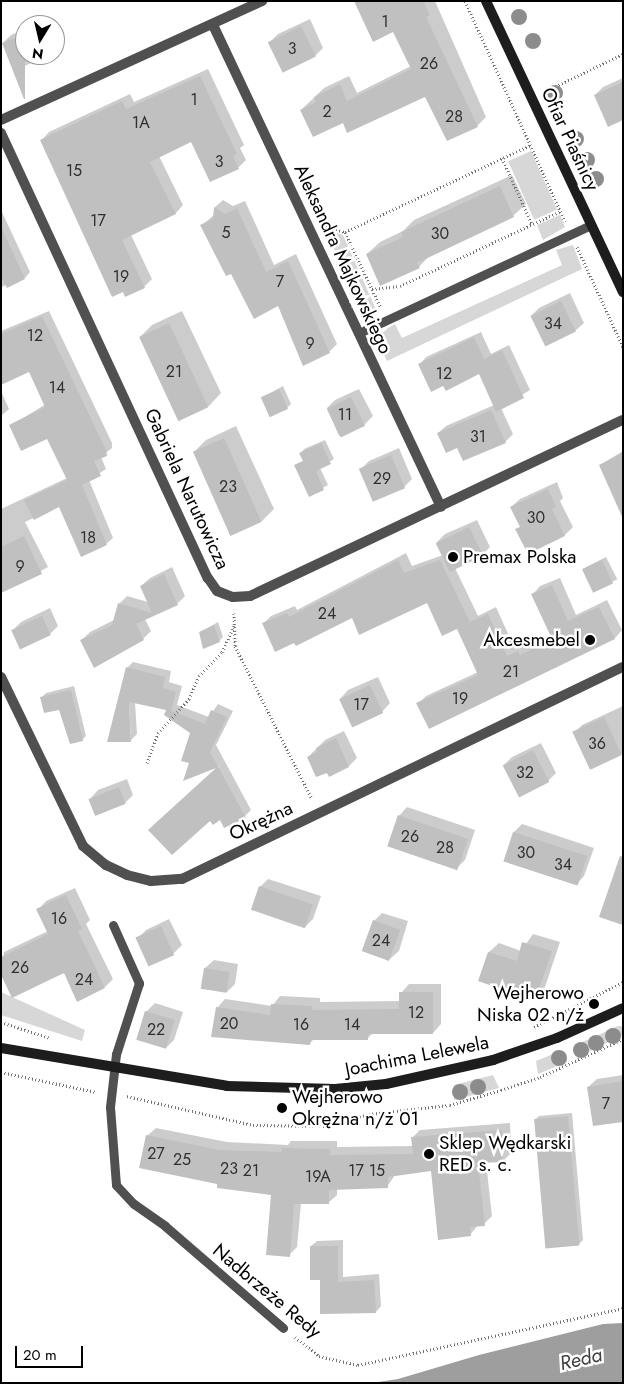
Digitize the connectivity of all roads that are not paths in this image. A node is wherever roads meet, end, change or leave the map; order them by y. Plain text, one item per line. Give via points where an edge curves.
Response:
1 (262, 1) edge
2 (486, 1) edge
3 (214, 25) junction
4 (1, 120) edge
5 (1, 133) edge
6 (591, 225) junction
7 (623, 292) edge
8 (359, 333) junction
9 (623, 420) edge
10 (441, 507) junction
11 (623, 667) edge
12 (1, 677) edge
13 (113, 925) dead end
14 (623, 1008) edge
15 (1, 1048) edge
16 (115, 1067) junction
17 (283, 1328) road end

1 - 3 street
2 - 6 main road, Ofiar Piaśnicy
3 - 4 street
3 - 8 street, Aleksandra Majkowskiego
5 - 10 street, Gabriela Narutowicza via 208,578 217,591 233,598 250,596
6 - 7 main road, Ofiar Piaśnicy
6 - 8 lane
8 - 10 street, Aleksandra Majkowskiego
9 - 10 street
11 - 12 street, Okrężna via 182,878 152,881 127,875 106,865 83,846
13 - 16 lane, Nadbrzeże Redy via 138,983 118,1041
14 - 16 main road, Joachima Lelewela via 519,1052 444,1073 386,1084 271,1090
15 - 16 main road, Joachima Lelewela
16 - 17 lane, Nadbrzeże Redy via 110,1108 116,1185 134,1204 166,1226

